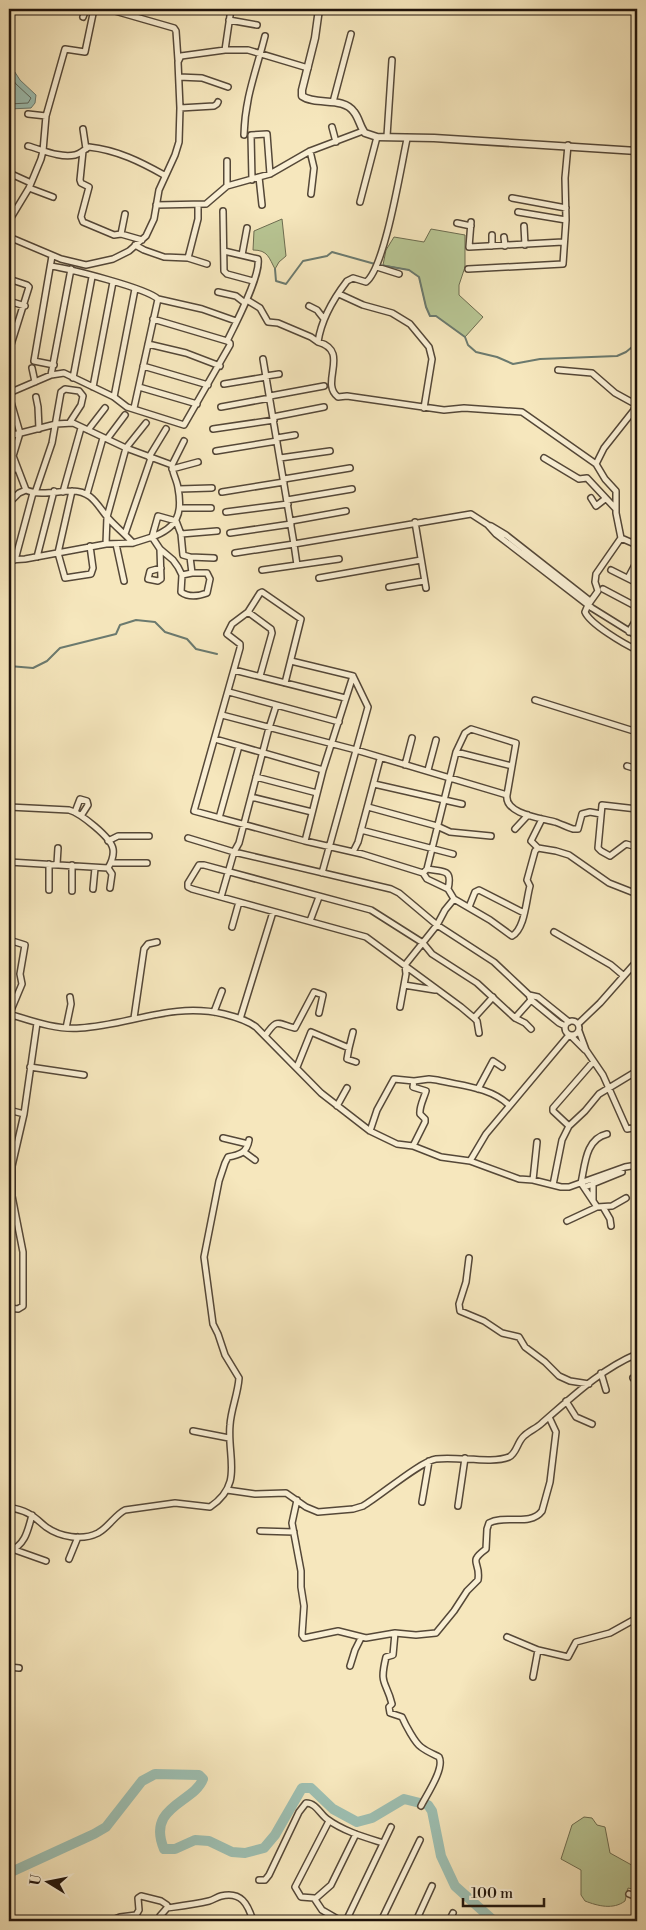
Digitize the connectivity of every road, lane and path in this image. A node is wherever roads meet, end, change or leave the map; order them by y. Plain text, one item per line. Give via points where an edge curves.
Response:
1 (12, 9) edge
2 (86, 9) edge
3 (94, 9) edge
4 (108, 9) edge
5 (231, 9) edge
6 (314, 9) edge
7 (319, 9) edge
8 (9, 15) edge
9 (83, 17) dead end
10 (229, 20) junction
11 (257, 25) dead end
12 (351, 34) dead end
13 (265, 36) dead end
14 (225, 50) junction
15 (261, 53) junction
16 (392, 60) dead end
17 (178, 62) junction
18 (308, 68) junction
19 (179, 77) junction
20 (228, 87) dead end
21 (218, 102) dead end
22 (334, 102) junction
23 (180, 108) junction
24 (28, 114) dead end
25 (46, 116) junction
26 (332, 127) dead end
27 (82, 129) dead end
28 (363, 131) junction
29 (244, 135) dead end
30 (387, 136) junction
31 (377, 137) junction
32 (407, 139) junction
33 (336, 142) junction
34 (28, 146) dead end
35 (568, 146) junction
36 (84, 150) junction
37 (43, 151) junction
38 (310, 151) junction
39 (637, 151) edge
40 (226, 161) dead end
41 (9, 173) edge
42 (270, 174) junction
43 (164, 175) junction
44 (259, 178) junction
45 (252, 180) junction
46 (30, 185) junction
47 (227, 186) junction
48 (311, 194) dead end
49 (53, 196) dead end
50 (512, 198) dead end
51 (360, 202) dead end
52 (156, 205) junction
53 (262, 205) dead end
54 (198, 206) junction
55 (566, 208) junction
56 (223, 211) dead end
57 (518, 212) dead end
58 (125, 214) dead end
59 (566, 220) junction
60 (9, 221) edge
61 (457, 224) dead end
62 (524, 226) dead end
63 (247, 228) dead end
64 (121, 234) junction
65 (492, 235) dead end
66 (9, 237) edge
67 (504, 237) dead end
68 (142, 240) junction
69 (563, 242) junction
70 (136, 245) junction
71 (525, 245) junction
72 (492, 246) junction
73 (505, 246) junction
74 (224, 251) junction
75 (242, 255) junction
76 (52, 256) junction
77 (188, 258) junction
78 (207, 264) dead end
79 (51, 266) junction
80 (377, 267) junction
81 (468, 268) dead end
82 (71, 270) junction
83 (399, 274) dead end
84 (92, 277) junction
85 (9, 279) edge
86 (253, 281) junction
87 (113, 282) junction
88 (135, 288) junction
89 (218, 292) dead end
90 (338, 294) junction
91 (158, 299) junction
92 (9, 301) edge
93 (246, 301) junction
94 (25, 306) junction
95 (309, 306) dead end
96 (153, 319) junction
97 (324, 319) junction
98 (236, 321) junction
99 (227, 341) junction
100 (318, 342) junction
101 (148, 344) junction
102 (9, 351) edge
103 (263, 359) dead end
104 (54, 365) junction
105 (143, 366) junction
106 (220, 366) junction
107 (32, 368) dead end
108 (558, 370) dead end
109 (279, 374) dead end
110 (51, 375) junction
111 (266, 377) junction
112 (73, 378) junction
113 (35, 382) junction
114 (224, 384) dead end
115 (208, 385) junction
116 (324, 386) dead end
117 (93, 387) junction
118 (139, 387) junction
119 (9, 393) edge
120 (637, 396) edge
121 (36, 397) dead end
122 (114, 397) junction
123 (270, 397) junction
124 (11, 402) dead end
125 (197, 404) junction
126 (635, 404) junction
127 (221, 407) dead end
128 (105, 408) dead end
129 (134, 408) junction
130 (324, 408) dead end
131 (424, 408) junction
132 (125, 415) dead end
133 (273, 418) junction
134 (70, 422) junction
135 (146, 422) dead end
136 (56, 424) junction
137 (81, 428) junction
138 (166, 428) dead end
139 (39, 429) junction
140 (213, 429) dead end
141 (88, 430) junction
142 (20, 433) junction
143 (295, 435) dead end
144 (9, 436) edge
145 (105, 439) junction
146 (277, 440) junction
147 (184, 441) dead end
148 (126, 448) junction
149 (216, 451) dead end
150 (330, 451) dead end
151 (11, 454) edge
152 (150, 457) junction
153 (280, 458) junction
154 (544, 458) dead end
155 (198, 462) dead end
156 (596, 464) junction
157 (172, 467) junction
158 (17, 468) junction
159 (350, 468) dead end
160 (9, 472) edge
161 (284, 480) junction
162 (212, 488) dead end
163 (179, 489) junction
164 (26, 490) junction
165 (352, 490) dead end
166 (54, 491) junction
167 (72, 491) junction
168 (63, 492) junction
169 (222, 492) dead end
170 (34, 493) junction
171 (87, 494) junction
172 (591, 498) dead end
173 (605, 499) junction
174 (9, 502) edge
175 (287, 502) junction
176 (180, 508) junction
177 (211, 508) dead end
178 (615, 508) junction
179 (346, 511) dead end
180 (226, 512) dead end
181 (107, 518) junction
182 (176, 521) junction
183 (291, 522) junction
184 (416, 522) junction
185 (217, 531) dead end
186 (230, 533) dead end
187 (125, 534) junction
188 (182, 534) junction
189 (152, 537) junction
190 (621, 538) junction
191 (132, 543) junction
192 (106, 544) junction
193 (116, 544) junction
194 (294, 544) junction
195 (637, 545) edge
196 (90, 546) junction
197 (160, 550) junction
198 (235, 552) dead end
199 (58, 553) junction
200 (37, 557) junction
201 (190, 557) junction
202 (214, 558) dead end
203 (339, 558) dead end
204 (12, 560) edge
205 (421, 560) junction
206 (637, 561) edge
207 (298, 565) junction
208 (160, 568) dead end
209 (262, 570) dead end
210 (612, 570) dead end
211 (192, 573) junction
212 (182, 575) junction
213 (319, 578) dead end
214 (628, 578) junction
215 (124, 581) dead end
216 (424, 581) junction
217 (637, 583) edge
218 (389, 587) dead end
219 (426, 588) dead end
220 (603, 589) dead end
221 (589, 603) junction
222 (637, 608) edge
223 (248, 612) junction
224 (637, 618) edge
225 (630, 632) junction
226 (637, 636) edge
227 (637, 650) edge
228 (291, 661) junction
229 (234, 670) junction
230 (260, 676) junction
231 (353, 676) junction
232 (285, 683) junction
233 (229, 692) junction
234 (345, 698) junction
235 (535, 700) dead end
236 (276, 706) junction
237 (222, 716) junction
238 (339, 722) junction
239 (269, 728) junction
240 (637, 732) edge
241 (215, 738) junction
242 (412, 738) dead end
243 (436, 740) dead end
244 (330, 745) junction
245 (239, 746) junction
246 (356, 750) junction
247 (456, 752) junction
248 (262, 753) junction
249 (380, 759) junction
250 (405, 765) junction
251 (512, 766) junction
252 (627, 766) dead end
253 (637, 769) edge
254 (323, 770) junction
255 (428, 770) junction
256 (256, 777) junction
257 (451, 778) junction
258 (374, 784) junction
259 (317, 793) junction
260 (507, 795) junction
261 (251, 797) junction
262 (444, 800) junction
263 (462, 804) dead end
264 (9, 807) edge
265 (368, 807) junction
266 (637, 809) edge
267 (74, 812) junction
268 (312, 812) junction
269 (601, 814) junction
270 (528, 815) junction
271 (81, 816) junction
272 (219, 818) junction
273 (542, 819) junction
274 (243, 824) junction
275 (437, 826) junction
276 (515, 829) dead end
277 (361, 830) junction
278 (149, 836) dead end
279 (490, 836) dead end
280 (188, 838) dead end
281 (108, 841) junction
282 (305, 841) junction
283 (330, 846) junction
284 (637, 847) edge
285 (58, 848) dead end
286 (538, 848) junction
287 (431, 850) junction
288 (234, 852) junction
289 (353, 852) junction
290 (452, 854) dead end
291 (9, 862) edge
292 (147, 863) dead end
293 (49, 864) junction
294 (57, 864) junction
295 (72, 866) junction
296 (108, 866) junction
297 (95, 868) junction
298 (425, 871) junction
299 (229, 873) junction
300 (322, 873) junction
301 (637, 887) edge
302 (110, 888) dead end
303 (93, 889) dead end
304 (448, 889) junction
305 (49, 890) dead end
306 (72, 890) dead end
307 (636, 894) edge
308 (221, 897) junction
309 (319, 897) junction
310 (454, 899) junction
311 (239, 902) junction
312 (469, 907) junction
313 (273, 912) junction
314 (524, 913) junction
315 (310, 921) junction
316 (437, 925) junction
317 (232, 927) dead end
318 (554, 932) dead end
319 (9, 940) edge
320 (156, 942) dead end
321 (422, 943) junction
322 (637, 961) edge
323 (405, 965) junction
324 (624, 976) junction
325 (404, 985) junction
326 (222, 991) dead end
327 (437, 991) junction
328 (70, 997) dead end
329 (493, 997) junction
330 (530, 998) junction
331 (400, 1007) dead end
332 (214, 1012) junction
333 (319, 1013) dead end
334 (10, 1015) edge
335 (134, 1018) junction
336 (474, 1018) junction
337 (515, 1018) junction
338 (240, 1019) junction
339 (37, 1023) junction
340 (9, 1024) edge
341 (567, 1024) junction
342 (578, 1024) junction
343 (66, 1028) junction
344 (531, 1029) dead end
345 (354, 1032) dead end
346 (579, 1032) junction
347 (479, 1034) dead end
348 (570, 1035) junction
349 (265, 1036) junction
350 (349, 1048) junction
351 (586, 1050) junction
352 (356, 1062) dead end
353 (593, 1062) junction
354 (30, 1067) junction
355 (502, 1067) dead end
356 (297, 1068) junction
357 (637, 1071) edge
358 (84, 1075) dead end
359 (414, 1081) junction
360 (347, 1088) dead end
361 (608, 1088) junction
362 (478, 1090) junction
363 (509, 1105) junction
364 (337, 1106) junction
365 (9, 1110) edge
366 (24, 1114) junction
367 (569, 1126) junction
368 (370, 1131) junction
369 (607, 1134) dead end
370 (637, 1137) edge
371 (223, 1138) dead end
372 (537, 1142) dead end
373 (413, 1146) junction
374 (244, 1152) junction
375 (255, 1160) dead end
376 (470, 1161) junction
377 (637, 1165) edge
378 (622, 1172) dead end
379 (533, 1180) junction
380 (593, 1183) junction
381 (583, 1185) junction
382 (553, 1186) junction
383 (626, 1198) dead end
384 (593, 1201) junction
385 (612, 1206) junction
386 (600, 1207) junction
387 (610, 1219) junction
388 (567, 1220) dead end
389 (611, 1226) dead end
390 (469, 1258) dead end
391 (9, 1308) edge
392 (637, 1354) edge
393 (601, 1373) junction
394 (589, 1384) junction
395 (606, 1390) dead end
396 (566, 1401) junction
397 (549, 1417) junction
398 (592, 1424) dead end
399 (193, 1431) dead end
400 (230, 1438) junction
401 (466, 1458) junction
402 (429, 1461) junction
403 (227, 1490) junction
404 (297, 1500) junction
405 (422, 1502) dead end
406 (458, 1506) dead end
407 (9, 1507) edge
408 (32, 1515) junction
409 (260, 1531) dead end
410 (294, 1532) junction
411 (78, 1537) junction
412 (12, 1550) edge
413 (69, 1559) dead end
414 (46, 1562) dead end
415 (637, 1618) edge
416 (395, 1634) junction
417 (507, 1637) dead end
418 (361, 1638) junction
419 (538, 1650) junction
420 (350, 1666) dead end
421 (9, 1667) edge
422 (19, 1668) dead end
423 (533, 1677) dead end
424 (421, 1806) dead end
425 (329, 1821) junction
426 (390, 1827) dead end
427 (356, 1834) junction
428 (420, 1840) dead end
429 (383, 1843) junction
430 (259, 1880) dead end
431 (432, 1886) dead end
432 (629, 1894) dead end
433 (637, 1897) edge
434 (315, 1899) junction
435 (166, 1908) junction
436 (453, 1913) dead end
437 (110, 1921) edge
438 (159, 1921) edge
439 (253, 1921) edge
440 (341, 1921) edge
441 (346, 1921) edge
442 (381, 1921) edge
443 (416, 1921) edge
444 (449, 1921) edge

1 - 8 street
2 - 9 street
3 - 25 street via 85,52 65,49
4 - 17 street via 174,28
5 - 10 street
6 - 7 street
7 - 18 street
10 - 11 street
10 - 14 street
12 - 22 street
13 - 15 street
14 - 15 street
14 - 17 street via 184,55
15 - 18 street
15 - 29 street via 246,103
16 - 30 street
17 - 19 street
18 - 22 street via 302,96
19 - 20 street via 202,78
19 - 23 street
21 - 23 street via 214,106
22 - 28 street via 354,112
23 - 43 street via 177,148
24 - 25 street
25 - 37 street
26 - 33 street
27 - 36 street
28 - 31 street
28 - 33 street
30 - 31 street
30 - 32 street
31 - 51 street
32 - 35 street
32 - 80 street via 392,218
33 - 38 street
34 - 37 street
35 - 39 street
35 - 55 street
36 - 37 street via 67,156
36 - 43 street via 92,148 126,155
36 - 64 street via 80,180 89,187 81,220 114,235
37 - 46 street
38 - 42 street
38 - 48 street via 314,168
40 - 47 street
41 - 46 street
42 - 44 street
42 - 45 street via 267,134 251,135
43 - 52 street
44 - 45 street
44 - 53 street
45 - 47 street
46 - 49 street
46 - 60 street
47 - 54 street via 206,204
50 - 55 street
52 - 54 street
52 - 68 street via 153,223
54 - 77 street
55 - 59 street
56 - 74 street
57 - 59 street
58 - 64 street
59 - 69 street
61 - 72 street via 471,224 469,247
62 - 71 street
63 - 75 street
64 - 68 street
65 - 72 street
66 - 76 street
67 - 73 street
68 - 70 street
69 - 71 street
69 - 81 street via 563,264
70 - 76 street via 98,264 86,265
70 - 77 street via 164,257
71 - 73 street
72 - 73 street
74 - 75 street
74 - 86 street via 224,271
75 - 86 street via 259,261
76 - 79 street
77 - 78 street
79 - 82 street
79 - 104 street via 34,361
80 - 83 street
80 - 90 street via 368,281 350,278
82 - 84 street
82 - 104 street
84 - 87 street
84 - 112 street
85 - 94 street via 29,286
86 - 93 street
87 - 88 street
87 - 117 street
88 - 91 street
88 - 122 street
89 - 93 street
90 - 97 street
90 - 131 street via 404,320 429,348 432,359
91 - 96 street
91 - 98 street
92 - 94 street
93 - 98 street
93 - 100 street via 260,308 268,322
94 - 102 street
95 - 97 street
96 - 99 street
96 - 101 street
97 - 100 street
98 - 99 street
99 - 106 street via 230,345
100 - 131 street via 328,347 332,354 334,366 330,384 338,397
101 - 105 street
101 - 106 street
103 - 111 street
104 - 110 street
105 - 115 street
105 - 118 street
106 - 115 street
107 - 113 street
108 - 126 street via 592,373 615,393
109 - 111 street
110 - 112 street via 64,373
110 - 113 street
111 - 114 street
111 - 123 street
112 - 117 street
113 - 119 street
115 - 125 street
116 - 123 street
117 - 122 street
118 - 125 street
118 - 129 street
120 - 126 street
121 - 139 street
122 - 129 street
123 - 127 street
123 - 133 street
124 - 142 street
125 - 129 street via 184,425
126 - 156 street
128 - 141 street
130 - 133 street
131 - 156 street via 522,412
132 - 145 street
133 - 140 street
133 - 146 street
134 - 136 street
134 - 136 street via 83,396 79,391 65,389 61,392
134 - 137 street
135 - 148 street
136 - 139 street
136 - 170 street
137 - 141 street
137 - 168 street
138 - 152 street
139 - 142 street
141 - 145 street
142 - 144 street
142 - 151 street
143 - 146 street
145 - 148 street
145 - 171 street
146 - 149 street
146 - 153 street
147 - 157 street
148 - 152 street
148 - 181 street
150 - 153 street
151 - 158 street
152 - 157 street
152 - 187 street
153 - 161 street
154 - 173 street via 579,479 587,478
155 - 157 street
156 - 178 street via 616,491
157 - 163 street
158 - 160 street
158 - 164 street
159 - 161 street
161 - 169 street
161 - 175 street
162 - 163 street
163 - 176 street
164 - 170 street
164 - 174 street
165 - 175 street
166 - 168 street
166 - 170 street
166 - 200 street
167 - 168 street
167 - 171 street
167 - 199 street
170 - 204 street
171 - 181 street
172 - 173 street via 596,506
173 - 178 street
175 - 180 street
175 - 183 street
176 - 177 street
176 - 182 street
178 - 190 street
179 - 183 street
181 - 187 street
181 - 192 street
182 - 188 street
182 - 189 street via 165,532
182 - 189 street via 158,516
183 - 186 street
183 - 194 street
184 - 194 street
184 - 205 street
184 - 221 street via 471,514 506,535
185 - 188 street
187 - 191 street
188 - 201 street via 182,553
189 - 191 street
189 - 197 street
190 - 195 street
190 - 221 street via 596,574 598,591
191 - 193 street
192 - 193 street
192 - 196 street
193 - 215 street
194 - 198 street
194 - 207 street
196 - 199 street
196 - 199 street via 91,574 65,578
197 - 208 street
197 - 212 street via 173,560
199 - 200 street
200 - 204 street
201 - 202 street
201 - 211 street
203 - 207 street
205 - 213 street
205 - 216 street
206 - 214 street
207 - 209 street
210 - 214 street
211 - 212 street
211 - 212 street via 209,575 207,594 186,595 181,592
214 - 217 street
216 - 218 street
216 - 219 street
220 - 222 street
221 - 225 street
221 - 227 street via 585,612 590,619
223 - 228 street via 262,592 301,619
223 - 229 street via 232,624 227,634 240,644
223 - 230 street via 272,633
224 - 225 street
225 - 226 street
228 - 231 street
228 - 232 street
229 - 230 street
229 - 233 street
230 - 232 street
231 - 234 street
231 - 246 street via 368,707
232 - 234 street
233 - 236 street
233 - 237 street
234 - 238 street
235 - 240 street
236 - 238 street
236 - 239 street
237 - 239 street
237 - 241 street
238 - 244 street
239 - 244 street
239 - 248 street
241 - 245 street
241 - 272 street via 194,811
242 - 250 street
243 - 255 street
244 - 246 street
244 - 254 street
245 - 248 street
245 - 272 street
246 - 249 street
246 - 283 street
247 - 251 street
247 - 251 street via 470,729 516,743
247 - 257 street
248 - 254 street
248 - 256 street
249 - 250 street
249 - 258 street
250 - 255 street
251 - 260 street
252 - 253 street
254 - 259 street
255 - 257 street
256 - 259 street
256 - 261 street
257 - 260 street
257 - 262 street
258 - 262 street
258 - 265 street
259 - 268 street
260 - 270 street via 511,808
261 - 268 street
261 - 274 street
262 - 263 street
262 - 275 street
264 - 267 street
265 - 275 street
265 - 277 street
266 - 269 street via 602,805
267 - 271 street
267 - 271 street via 80,799 87,801
268 - 282 street
269 - 273 street via 582,814 578,829
269 - 284 street via 598,848 601,851 610,856 626,844
270 - 273 street
270 - 276 street
271 - 281 street
272 - 274 street
273 - 286 street via 531,842
274 - 282 street
274 - 288 street
275 - 279 street via 450,832
275 - 287 street
277 - 287 street
277 - 289 street
278 - 281 street via 118,836
280 - 288 street
281 - 296 street via 113,850
282 - 283 street
283 - 289 street
283 - 300 street
285 - 294 street
286 - 307 street via 569,855 609,883
286 - 314 street via 527,880 530,886
287 - 290 street
287 - 298 street
288 - 299 street
288 - 300 street
289 - 298 street
291 - 293 street
292 - 296 street
293 - 294 street
293 - 305 street
294 - 295 street
295 - 297 street
295 - 306 street
296 - 297 street
296 - 302 street via 112,874
297 - 303 street
298 - 304 street via 427,879
298 - 304 street via 449,874
299 - 308 street
299 - 308 street via 198,865 188,882 192,889
299 - 309 street
300 - 316 street via 391,889
301 - 307 street
304 - 310 street
308 - 311 street
309 - 315 street
309 - 321 street via 371,910
310 - 312 street
310 - 316 street
311 - 313 street
311 - 317 street
312 - 314 street via 474,892 479,890
312 - 314 street via 512,936
313 - 315 street
313 - 338 street
315 - 323 street via 366,937
316 - 321 street
316 - 330 street via 494,962
318 - 324 street
319 - 334 street via 25,945 20,974 22,984
320 - 335 street via 144,949
321 - 323 street
321 - 329 street via 432,954
322 - 324 street
323 - 325 street
323 - 327 street
324 - 342 street
325 - 327 street
325 - 331 street
326 - 332 street
327 - 336 street
328 - 343 street via 72,1004
329 - 336 street
329 - 337 street
330 - 337 street
330 - 341 street via 538,997
332 - 335 street via 183,1011
332 - 338 street
333 - 349 street via 323,996 314,992 295,1028 277,1023
334 - 339 street
334 - 340 street
335 - 343 street via 94,1027
336 - 347 street
337 - 344 street
338 - 349 street via 249,1022
339 - 343 street
339 - 354 street
341 - 342 street via 574,1021
341 - 348 street via 566,1032
342 - 346 street
345 - 350 street
346 - 348 street
346 - 351 street
348 - 351 street
348 - 363 street
349 - 356 street
350 - 352 street via 347,1059
350 - 356 street via 311,1032
351 - 353 street
353 - 361 street
353 - 367 street via 553,1108
354 - 358 street
354 - 366 street
355 - 362 street via 496,1061 492,1062
356 - 364 street
357 - 361 street
359 - 362 street via 437,1080
359 - 368 street via 394,1079
359 - 373 street via 413,1087 426,1091 419,1110 426,1119
360 - 364 street
361 - 367 street
361 - 370 street via 627,1129 633,1128
362 - 363 street via 486,1090
363 - 376 street
364 - 368 street
365 - 366 street
366 - 391 street via 11,1176 23,1252 23,1306
367 - 382 street via 562,1140
368 - 373 street via 398,1144
369 - 381 street via 590,1146
371 - 374 street via 248,1142
372 - 379 street
373 - 376 street via 441,1156
374 - 375 street
374 - 400 street via 228,1157 225,1163 204,1257 213,1324 239,1378 230,1417
376 - 379 street via 519,1179
377 - 381 street
378 - 380 street
379 - 382 street
380 - 381 street
380 - 384 street
381 - 382 street
381 - 384 street
383 - 385 street
384 - 386 street
385 - 386 street
385 - 387 street
386 - 387 street
386 - 388 street
387 - 389 street
390 - 394 street via 460,1311 484,1321 502,1334 519,1337 525,1347 559,1376
392 - 393 street
393 - 394 street
393 - 395 street
394 - 396 street
396 - 397 street
396 - 398 street via 576,1417
397 - 401 street via 522,1438 508,1457
397 - 416 street via 556,1432 550,1482 540,1514 522,1520 489,1523 486,1549 476,1558 478,1580 467,1590 436,1634
399 - 400 street
400 - 403 street via 232,1476
401 - 402 street
401 - 406 street
402 - 404 street via 363,1506 353,1509 318,1512
402 - 405 street
403 - 404 street via 255,1494 286,1493
403 - 411 street via 210,1507 175,1503 120,1512 105,1529
404 - 410 street via 292,1523
407 - 408 street
408 - 411 street via 47,1528
408 - 412 street via 23,1541
409 - 410 street
410 - 418 street via 304,1606 302,1635 307,1639 338,1631
411 - 413 street
412 - 414 street
415 - 419 street via 610,1633 576,1642 568,1657
416 - 418 street
416 - 424 street via 392,1654 386,1657 382,1679 392,1704 390,1713 402,1716 405,1728 417,1744 441,1761
417 - 419 street
418 - 420 street
419 - 423 street
421 - 422 street
425 - 427 street
425 - 430 street via 312,1804 304,1804 269,1875 265,1880
425 - 434 street via 296,1885 302,1897
426 - 429 street
427 - 429 street
427 - 434 street via 331,1885
428 - 442 street
429 - 441 street
431 - 443 street
432 - 433 street
434 - 440 street via 322,1910
435 - 437 street via 167,1904 161,1901 141,1896 136,1915
435 - 438 street
435 - 439 street via 223,1896 235,1897 247,1904
436 - 444 street

